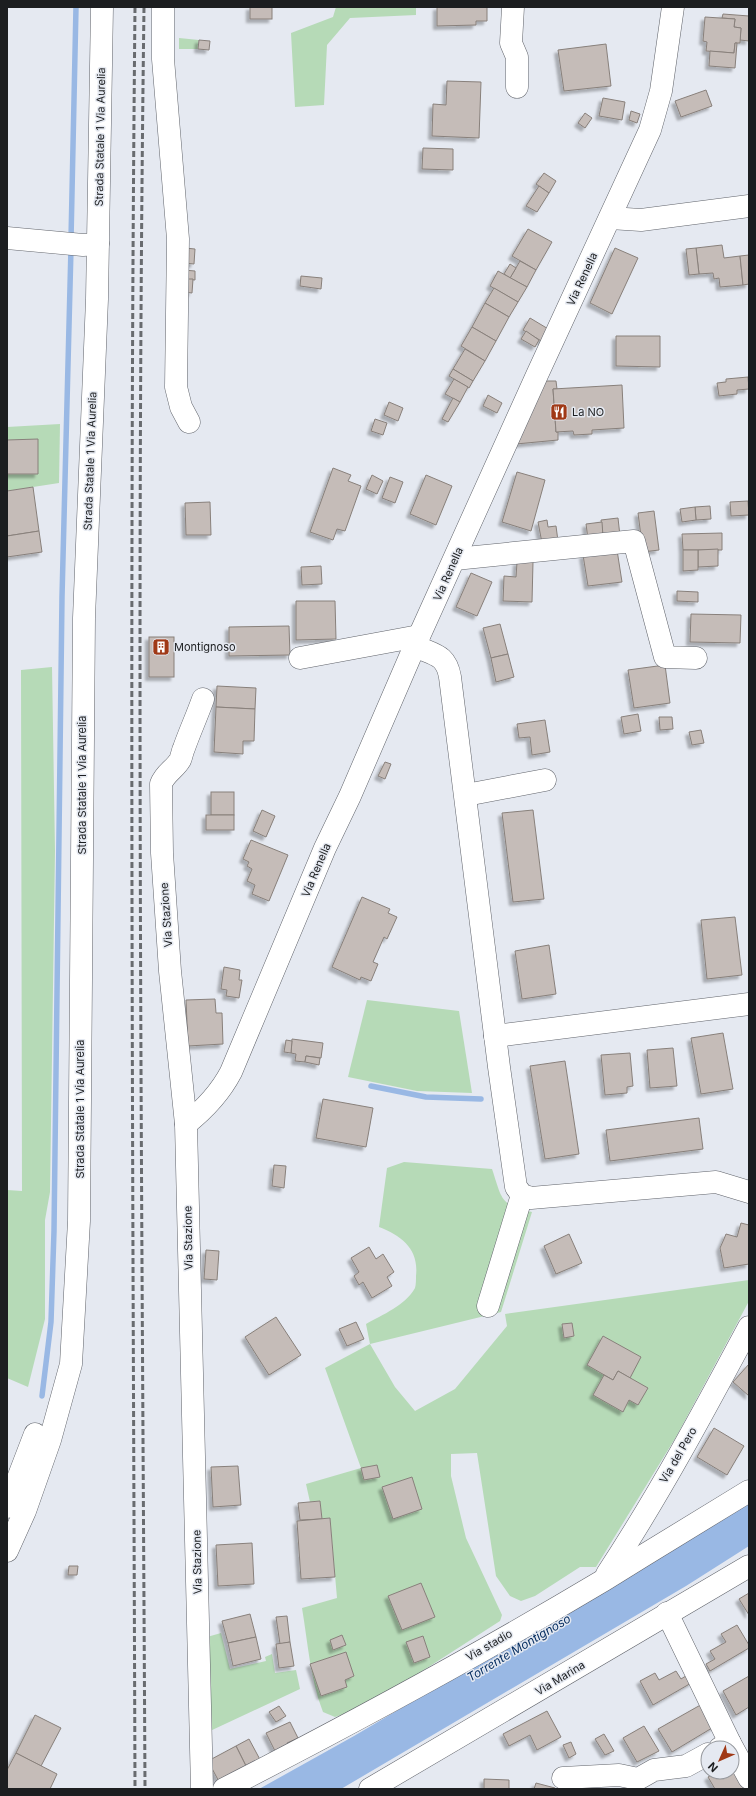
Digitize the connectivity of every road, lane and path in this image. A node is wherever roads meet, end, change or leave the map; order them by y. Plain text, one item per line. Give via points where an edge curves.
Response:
1 (102, 7) edge
2 (163, 7) edge
3 (513, 7) edge
4 (673, 7) edge
5 (518, 87) dead end
6 (749, 206) edge
7 (610, 218) junction
8 (7, 238) edge
9 (91, 244) junction
10 (189, 422) dead end
11 (455, 560) junction
12 (417, 641) junction
13 (300, 658) dead end
14 (696, 658) dead end
15 (203, 699) dead end
16 (545, 780) dead end
17 (466, 795) junction
18 (749, 1004) edge
19 (495, 1036) junction
20 (186, 1124) junction
21 (749, 1192) edge
22 (522, 1195) junction
23 (488, 1306) dead end
24 (749, 1327) edge
25 (35, 1434) dead end
26 (749, 1491) edge
27 (7, 1506) edge
28 (7, 1551) edge
29 (749, 1566) edge
30 (604, 1580) junction
31 (667, 1613) junction
32 (723, 1740) edge
33 (700, 1758) edge
34 (740, 1766) edge
35 (563, 1778) dead end
36 (749, 1778) edge
37 (202, 1789) edge
38 (224, 1789) edge
39 (370, 1789) edge

1 - 9 street, Strada Statale 1 Via Aurelia
2 - 10 street via 163,59 178,239 176,387 181,407
3 - 5 street via 511,43 517,56
4 - 7 street, Via Renella via 661,91 650,130
6 - 7 street via 641,220
7 - 11 street, Via Renella
8 - 9 street
9 - 28 street, Strada Statale 1 Via Aurelia via 84,618 79,1221 71,1364 50,1440 26,1511
11 - 12 street, Via Renella
11 - 14 street via 634,541 664,657
12 - 13 street
12 - 17 street via 443,658 448,667
12 - 20 street, Via Renella via 325,848 231,1072 223,1088
15 - 20 street, Via Stazione via 181,758 163,778 161,784 162,852 170,971
16 - 17 street
17 - 19 street
18 - 19 street
19 - 22 street via 516,1187
20 - 37 street, Via Stazione
21 - 22 street via 716,1182 531,1198
22 - 23 street
24 - 30 street, Via del Pero via 697,1422
25 - 27 street
26 - 30 street, Via stadio
29 - 31 street, Via Marina
30 - 38 street, Via stadio via 409,1691
31 - 32 street
31 - 39 street, Via Marina
33 - 35 street via 686,1766 654,1770 638,1779 619,1775
34 - 36 street

